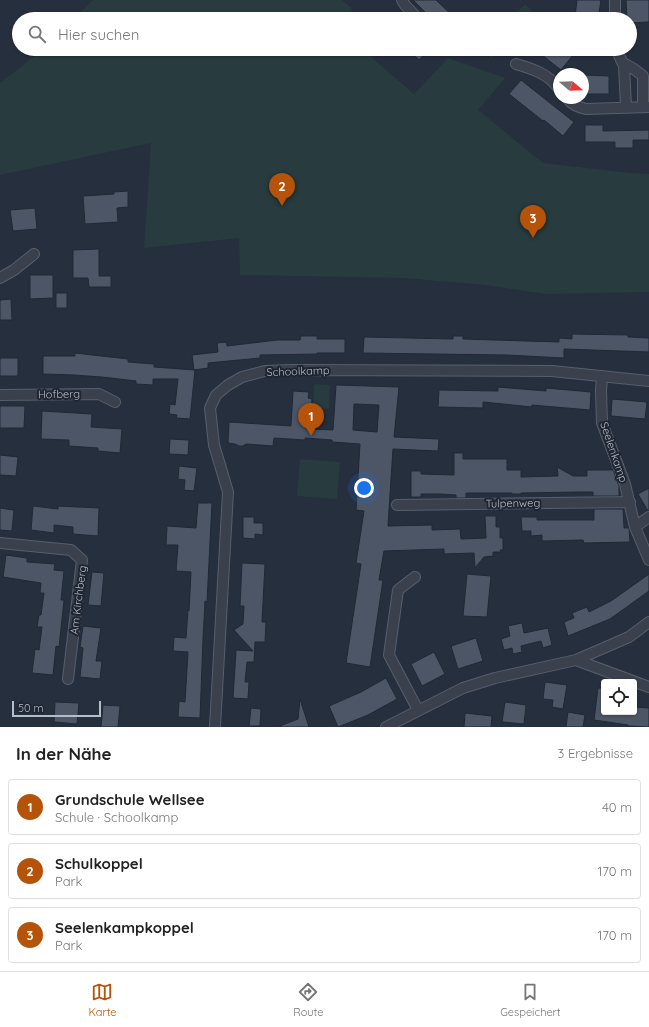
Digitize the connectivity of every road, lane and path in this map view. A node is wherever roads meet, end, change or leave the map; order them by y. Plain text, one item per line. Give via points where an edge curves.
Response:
1 (402, 0) edge
2 (615, 0) edge
3 (412, 12) edge
4 (615, 12) edge
5 (620, 56) edge
6 (623, 62) junction
7 (516, 64) dead end
8 (553, 81) edge
9 (573, 104) edge
10 (626, 107) junction
11 (646, 107) edge
12 (34, 254) dead end
13 (0, 278) edge
14 (602, 376) junction
15 (649, 381) edge
16 (0, 395) edge
17 (115, 402) dead end
18 (630, 502) junction
19 (397, 505) dead end
20 (649, 518) edge
21 (635, 526) junction
22 (0, 543) edge
23 (649, 560) edge
24 (415, 577) dead end
25 (649, 622) edge
26 (576, 660) junction
27 (68, 679) dead end
28 (649, 687) edge
29 (418, 710) junction
30 (215, 727) edge
31 (386, 727) edge

1 - 3 street
2 - 4 street
5 - 6 street
6 - 10 street
6 - 11 street via 643,76
7 - 8 street via 528,67
9 - 10 street via 586,110
10 - 11 street
12 - 13 street
14 - 15 street, Schoolkamp
14 - 18 street, Seelenkamp via 602,423 617,459
14 - 30 street, Schoolkamp via 552,371 291,370 265,371 228,384 216,395 210,408 214,445 228,492
16 - 17 street, Hofberg via 99,394
18 - 19 street, Tulpenweg
18 - 21 street, Seelenkamp
20 - 21 street
21 - 23 street, Seelenkamp
22 - 27 street, Am Kirchberg via 70,550 82,560
24 - 29 street via 398,590 389,656
25 - 26 street via 629,637
26 - 28 street
26 - 29 street via 463,688
29 - 31 street

